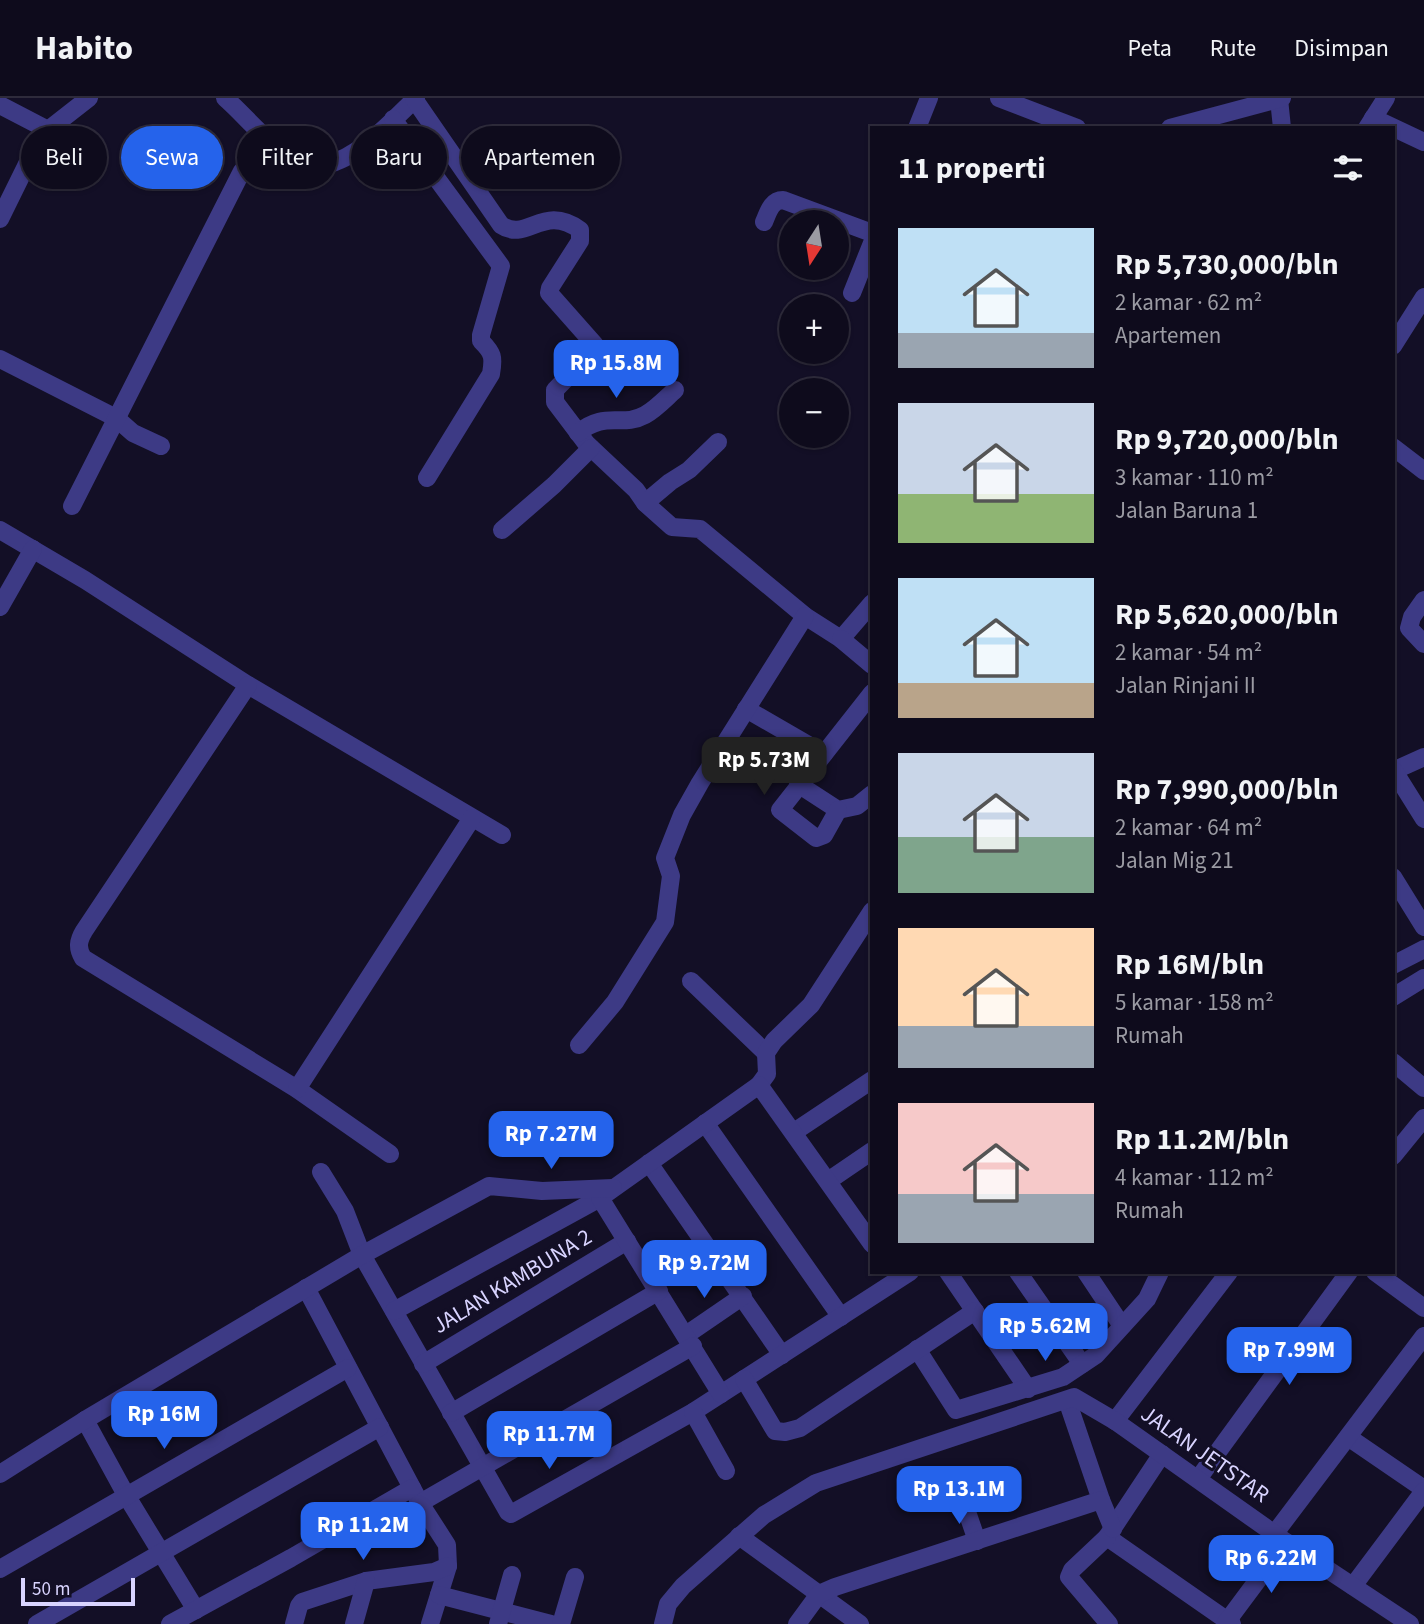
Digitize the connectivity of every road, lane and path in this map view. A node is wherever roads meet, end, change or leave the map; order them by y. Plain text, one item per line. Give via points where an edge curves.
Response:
1 (89, 98) edge
2 (225, 98) edge
3 (929, 98) edge
4 (1280, 98) edge
5 (1386, 98) edge
6 (415, 99) edge
7 (1010, 100) edge
8 (0, 105) edge
9 (1239, 110) junction
10 (393, 119) junction
11 (1370, 123) edge
12 (40, 126) edge
13 (53, 126) edge
14 (918, 126) edge
15 (1072, 126) edge
16 (1178, 126) edge
17 (1230, 126) edge
18 (1282, 126) edge
19 (1395, 132) edge
20 (1424, 142) edge
21 (21, 174) edge
22 (237, 181) edge
23 (1, 215) edge
24 (764, 222) dead end
25 (870, 232) edge
26 (870, 248) edge
27 (852, 293) dead end
28 (1424, 297) edge
29 (1395, 343) edge
30 (0, 359) edge
31 (675, 390) dead end
32 (116, 418) junction
33 (578, 433) junction
34 (718, 442) dead end
35 (161, 446) dead end
36 (591, 447) junction
37 (1395, 449) edge
38 (1424, 471) edge
39 (427, 478) dead end
40 (645, 503) junction
41 (72, 506) dead end
42 (0, 530) edge
43 (502, 530) dead end
44 (33, 549) junction
45 (1424, 600) edge
46 (870, 605) edge
47 (0, 607) edge
48 (805, 616) junction
49 (841, 639) junction
50 (1424, 644) edge
51 (870, 663) edge
52 (248, 685) junction
53 (870, 696) edge
54 (747, 709) junction
55 (824, 754) junction
56 (1424, 757) edge
57 (1395, 770) edge
58 (1395, 774) edge
59 (798, 784) junction
60 (870, 796) edge
61 (838, 810) junction
62 (472, 818) junction
63 (1424, 819) edge
64 (502, 835) dead end
65 (1395, 880) edge
66 (870, 914) edge
67 (1424, 927) edge
68 (1424, 949) edge
69 (1395, 964) edge
70 (1424, 978) edge
71 (691, 981) dead end
72 (1395, 996) edge
73 (579, 1045) dead end
74 (766, 1052) junction
75 (1395, 1064) edge
76 (870, 1081) edge
77 (759, 1085) junction
78 (1424, 1088) edge
79 (297, 1089) junction
80 (1424, 1118) edge
81 (705, 1123) junction
82 (794, 1132) junction
83 (870, 1152) edge
84 (390, 1154) dead end
85 (1395, 1154) edge
86 (649, 1163) junction
87 (321, 1172) dead end
88 (828, 1181) junction
89 (606, 1193) junction
90 (866, 1226) edge
91 (627, 1241) junction
92 (362, 1255) junction
93 (949, 1274) edge
94 (1019, 1274) edge
95 (1087, 1274) edge
96 (1159, 1274) edge
97 (1227, 1274) edge
98 (1348, 1274) edge
99 (1378, 1274) edge
100 (899, 1275) edge
101 (306, 1288) junction
102 (659, 1291) junction
103 (743, 1296) junction
104 (1424, 1308) edge
105 (394, 1311) junction
106 (975, 1311) junction
107 (841, 1317) junction
108 (1122, 1326) junction
109 (1424, 1336) edge
110 (690, 1340) junction
111 (917, 1349) junction
112 (782, 1355) junction
113 (423, 1364) junction
114 (1082, 1364) junction
115 (348, 1368) junction
116 (744, 1380) junction
117 (1028, 1389) junction
118 (721, 1394) junction
119 (1070, 1399) junction
120 (693, 1412) junction
121 (451, 1413) junction
122 (85, 1420) junction
123 (1115, 1421) junction
124 (380, 1427) junction
125 (1348, 1437) junction
126 (1162, 1454) junction
127 (481, 1467) junction
128 (726, 1471) dead end
129 (0, 1474) edge
130 (1198, 1479) junction
131 (1424, 1490) edge
132 (126, 1495) junction
133 (416, 1495) junction
134 (963, 1500) dead end
135 (1101, 1500) junction
136 (1110, 1533) junction
137 (738, 1536) junction
138 (1281, 1537) junction
139 (976, 1541) junction
140 (159, 1552) junction
141 (448, 1566) junction
142 (0, 1569) edge
143 (512, 1575) dead end
144 (575, 1577) dead end
145 (366, 1581) junction
146 (1353, 1586) junction
147 (819, 1594) junction
148 (439, 1595) junction
149 (196, 1610) junction
150 (500, 1617) edge
151 (1228, 1623) edge
152 (37, 1624) edge
153 (170, 1624) edge
154 (294, 1624) edge
155 (354, 1624) edge
156 (430, 1624) edge
157 (551, 1624) edge
158 (561, 1624) edge
159 (663, 1624) edge
160 (797, 1624) edge
161 (860, 1624) edge
162 (1109, 1624) edge
163 (1410, 1624) edge

1 - 13 street
2 - 10 street via 272,143 310,164 326,165 343,158
3 - 14 street
4 - 9 street
4 - 18 street
5 - 11 street
6 - 10 street
6 - 33 street via 501,225 518,231 545,220 559,220 580,230 580,241 549,293 595,345 554,394
7 - 15 street
8 - 12 street
9 - 16 street
9 - 17 street
10 - 39 street via 501,267 481,335 494,358 491,374
19 - 20 street
21 - 23 street
22 - 32 street
24 - 25 street via 772,204 783,200
26 - 27 street
28 - 29 street
30 - 32 street
31 - 33 street via 645,415 626,421 610,418
32 - 35 street via 133,433
32 - 41 street
33 - 36 street
34 - 40 street
36 - 40 street
36 - 43 street
37 - 38 street
40 - 48 street via 672,527 700,529
42 - 44 street
44 - 47 street
44 - 52 street
45 - 50 street via 1409,628
46 - 49 street
48 - 49 street
48 - 54 street
49 - 51 street
52 - 62 street
52 - 79 street via 78,944 83,958
53 - 55 street
54 - 55 street
54 - 73 street via 682,815 665,858 671,876 665,922 615,1002
55 - 59 street
56 - 57 street
58 - 63 street
59 - 61 street
59 - 61 street via 780,811 816,838 824,835
60 - 61 street via 857,806
62 - 64 street
62 - 79 street
65 - 67 street
66 - 74 street via 811,1005
68 - 69 street
70 - 72 street
71 - 74 street
74 - 77 street via 768,1072
75 - 78 street
76 - 82 street
77 - 81 street
77 - 82 street
79 - 84 street
80 - 85 street
81 - 86 street
81 - 107 street
82 - 88 street
83 - 88 street
86 - 89 street
86 - 103 street
87 - 92 street via 345,1211
88 - 90 street
89 - 91 street
89 - 92 street via 489,1186
89 - 105 street
91 - 102 street
91 - 113 street, JALAN KAMBUNA 2
92 - 101 street
92 - 105 street
93 - 106 street
94 - 114 street
95 - 108 street
96 - 108 street via 1147,1298
97 - 123 street
98 - 130 street
99 - 104 street
100 - 107 street
101 - 115 street
101 - 122 street
102 - 110 street
102 - 121 street
103 - 110 street
103 - 112 street
105 - 113 street
106 - 111 street
106 - 117 street
107 - 112 street
108 - 114 street
109 - 125 street
110 - 118 street
110 - 127 street
111 - 116 street via 800,1428 785,1432 770,1425
111 - 117 street via 956,1410
112 - 116 street
113 - 121 street
114 - 117 street via 1063,1377
115 - 124 street
115 - 132 street
116 - 118 street
118 - 120 street
119 - 123 street, JALAN JETSTAR
119 - 135 street
119 - 137 street via 816,1483
120 - 127 street via 511,1514
120 - 128 street
121 - 127 street
122 - 129 street
122 - 132 street
123 - 126 street, JALAN JETSTAR
124 - 133 street
124 - 140 street
125 - 131 street
125 - 138 street
126 - 130 street, JALAN JETSTAR
126 - 136 street
127 - 133 street
130 - 138 street, JALAN JETSTAR
131 - 146 street
132 - 140 street
132 - 142 street
133 - 141 street via 447,1545
133 - 149 street
134 - 139 street
135 - 136 street
135 - 139 street
136 - 151 street
136 - 162 street via 1069,1577
137 - 147 street
137 - 159 street via 683,1586 668,1604
138 - 146 street, JALAN JETSTAR
138 - 151 street
139 - 147 street
140 - 149 street
140 - 152 street
141 - 145 street
141 - 148 street
143 - 150 street
144 - 158 street
145 - 154 street via 303,1602
145 - 155 street
146 - 163 street, JALAN JETSTAR
147 - 160 street
147 - 161 street
148 - 150 street
148 - 156 street
149 - 153 street
150 - 157 street

